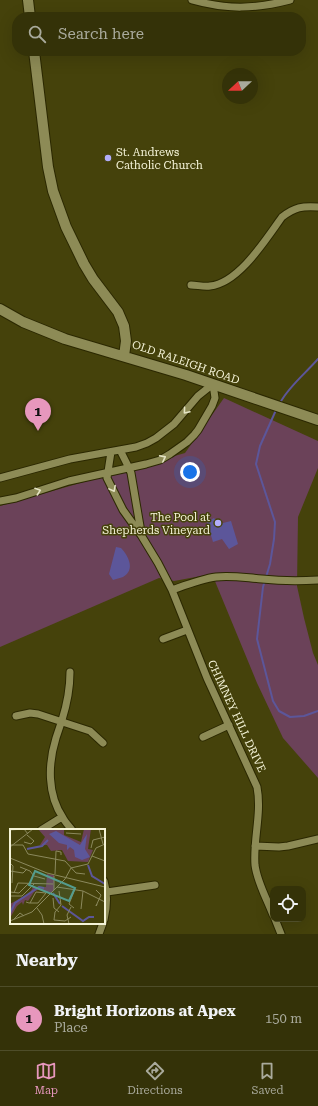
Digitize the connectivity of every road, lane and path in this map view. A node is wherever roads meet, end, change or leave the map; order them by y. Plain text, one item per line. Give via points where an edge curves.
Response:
1 (28, 0) edge
2 (192, 0) edge
3 (290, 0) edge
4 (29, 12) edge
5 (35, 56) edge
6 (318, 207) edge
7 (192, 285) dead end
8 (0, 309) edge
9 (124, 356) junction
10 (213, 384) junction
11 (318, 420) edge
12 (120, 450) junction
13 (110, 452) junction
14 (129, 468) junction
15 (107, 472) junction
16 (0, 478) edge
17 (0, 501) edge
18 (141, 535) junction
19 (318, 580) edge
20 (172, 590) junction
21 (187, 630) junction
22 (162, 639) dead end
23 (70, 672) dead end
24 (16, 716) dead end
25 (62, 721) junction
26 (229, 725) junction
27 (203, 737) dead end
28 (103, 743) dead end
29 (62, 818) junction
30 (43, 829) edge
31 (71, 829) edge
32 (318, 839) edge
33 (255, 846) junction
34 (105, 885) edge
35 (155, 885) dead end
36 (107, 892) junction
37 (270, 907) edge
38 (105, 914) edge
39 (276, 922) edge
40 (103, 924) edge
41 (99, 934) edge
42 (281, 934) edge

1 - 4 street
2 - 3 street via 208,4 257,7
5 - 9 street, OLD RALEIGH ROAD via 53,191 80,258 118,312 124,326
6 - 7 street via 300,207 282,217 248,262 223,282 209,286
8 - 9 street via 23,322 64,339
9 - 10 street, OLD RALEIGH ROAD
10 - 11 street, OLD RALEIGH ROAD
10 -> 12 street via 198,396 174,424 156,438 136,447
14 -> 10 street via 160,460 177,450 194,435 215,398
12 - 13 street
12 - 14 street, CHIMNEY HILL DRIVE
13 - 15 street, CHIMNEY HILL DRIVE
13 - 16 street via 70,459
14 - 15 street
14 - 18 street, CHIMNEY HILL DRIVE
17 -> 15 street
15 -> 18 street, CHIMNEY HILL DRIVE via 107,478 123,510
18 - 20 street, CHIMNEY HILL DRIVE
19 - 20 street via 228,576 205,579
20 - 21 street, CHIMNEY HILL DRIVE
21 - 22 street
21 - 26 street, CHIMNEY HILL DRIVE
23 - 25 street via 68,701
24 - 25 street via 30,713
25 - 28 street via 90,731
25 - 29 street via 50,766 53,794
26 - 27 street
26 - 33 street, CHIMNEY HILL DRIVE via 257,787 259,798
29 - 30 street
29 - 31 street
32 - 33 street via 279,847
33 - 37 street, CHIMNEY HILL DRIVE via 256,871
34 - 36 street
35 - 36 street
36 - 38 street
39 - 42 street
40 - 41 street

